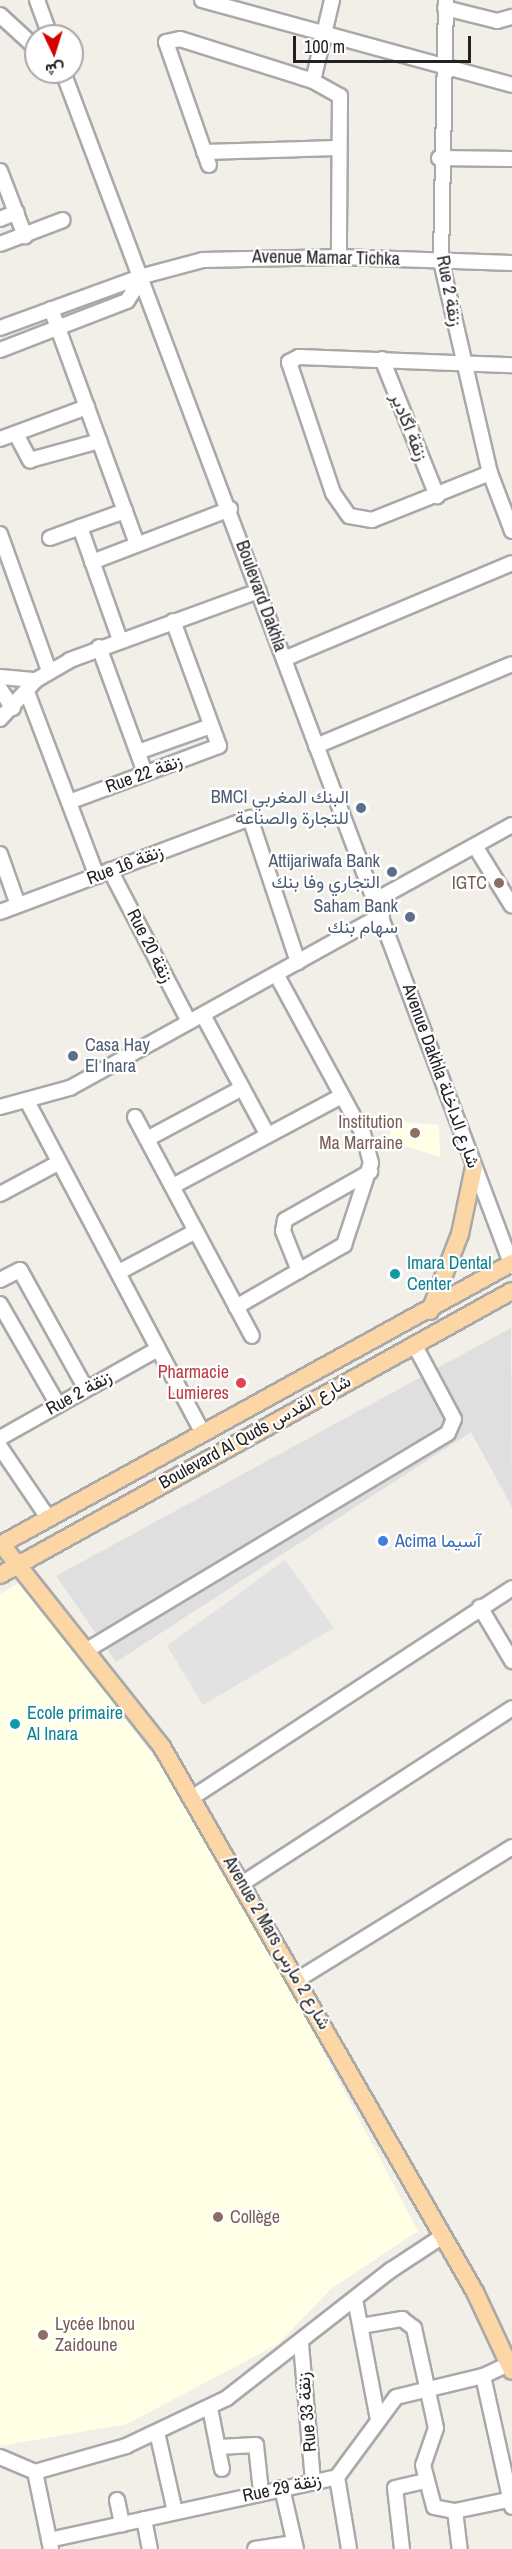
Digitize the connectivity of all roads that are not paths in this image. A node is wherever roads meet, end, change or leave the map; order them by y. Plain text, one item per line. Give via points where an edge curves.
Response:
1 (37, 0) edge
2 (202, 0) edge
3 (332, 0) edge
4 (446, 4) edge
5 (0, 15) edge
6 (512, 17) edge
7 (46, 24) edge
8 (325, 34) junction
9 (24, 37) edge
10 (441, 64) junction
11 (314, 81) junction
12 (68, 84) edge
13 (512, 85) edge
14 (337, 148) junction
15 (439, 158) junction
16 (512, 159) edge
17 (0, 171) edge
18 (17, 212) junction
19 (0, 219) edge
20 (63, 220) dead end
21 (25, 236) junction
22 (0, 244) edge
23 (339, 256) junction
24 (441, 261) junction
25 (512, 262) edge
26 (143, 276) junction
27 (51, 309) junction
28 (2, 322) edge
29 (58, 328) junction
30 (0, 350) edge
31 (382, 358) junction
32 (463, 363) junction
33 (512, 365) edge
34 (87, 408) junction
35 (16, 434) junction
36 (0, 440) edge
37 (99, 441) junction
38 (490, 473) junction
39 (436, 496) junction
40 (230, 509) junction
41 (125, 511) junction
42 (80, 527) junction
43 (512, 531) edge
44 (0, 534) edge
45 (50, 538) dead end
46 (137, 544) junction
47 (92, 561) junction
48 (512, 563) edge
49 (259, 591) junction
50 (173, 621) junction
51 (120, 640) junction
52 (99, 647) junction
53 (284, 658) junction
54 (512, 664) edge
55 (49, 671) junction
56 (0, 676) edge
57 (36, 680) junction
58 (0, 688) edge
59 (27, 692) junction
60 (13, 708) junction
61 (0, 719) edge
62 (211, 726) junction
63 (316, 746) junction
64 (138, 752) junction
65 (145, 773) junction
66 (69, 802) junction
67 (512, 825) edge
68 (475, 846) junction
69 (0, 854) edge
70 (110, 870) junction
71 (97, 876) junction
72 (376, 900) junction
73 (18, 905) junction
74 (512, 906) edge
75 (0, 912) edge
76 (382, 915) junction
77 (298, 962) junction
78 (276, 974) junction
79 (203, 1015) junction
80 (189, 1022) junction
81 (242, 1088) junction
82 (340, 1097) junction
83 (27, 1101) junction
84 (0, 1107) edge
85 (135, 1117) dead end
86 (267, 1134) junction
87 (147, 1139) junction
88 (58, 1163) junction
89 (474, 1167) junction
90 (370, 1172) junction
91 (173, 1186) junction
92 (0, 1194) edge
93 (196, 1232) junction
94 (508, 1240) edge
95 (512, 1264) edge
96 (299, 1271) junction
97 (119, 1272) junction
98 (0, 1280) edge
99 (512, 1291) edge
100 (0, 1304) edge
101 (236, 1307) junction
102 (430, 1311) junction
103 (252, 1336) dead end
104 (414, 1344) junction
105 (158, 1349) junction
106 (86, 1389) junction
107 (58, 1405) junction
108 (204, 1434) junction
109 (0, 1438) edge
110 (0, 1447) edge
111 (50, 1520) junction
112 (0, 1544) edge
113 (16, 1565) junction
114 (0, 1575) edge
115 (512, 1588) edge
116 (480, 1607) junction
117 (87, 1650) junction
118 (512, 1661) edge
119 (512, 1708) edge
120 (193, 1797) junction
121 (512, 1847) edge
122 (243, 1883) junction
123 (297, 1980) junction
124 (443, 2236) junction
125 (355, 2299) junction
126 (361, 2326) junction
127 (301, 2344) junction
128 (509, 2357) edge
129 (483, 2376) junction
130 (428, 2386) junction
131 (210, 2408) junction
132 (378, 2420) junction
133 (157, 2432) junction
134 (218, 2447) junction
135 (0, 2457) edge
136 (222, 2469) dead end
137 (35, 2472) junction
138 (337, 2477) junction
139 (313, 2480) junction
140 (426, 2481) junction
141 (282, 2487) junction
142 (261, 2492) junction
143 (117, 2500) dead end
144 (511, 2503) edge
145 (454, 2511) junction
146 (175, 2512) junction
147 (144, 2519) junction
148 (122, 2524) junction
149 (50, 2545) edge
150 (295, 2546) edge
151 (150, 2549) edge
152 (255, 2549) edge
153 (349, 2549) edge
154 (402, 2549) edge
155 (460, 2549) edge

1 - 7 street
2 - 8 street
3 - 8 street
4 - 6 street, Rue 2 زنقة via 497,21
4 - 10 street, Rue 2 زنقة
5 - 9 street
8 - 10 street
8 - 11 street
10 - 13 street
10 - 15 street, Rue 2 زنقة
11 - 14 street via 340,96
11 - 14 street via 180,39 166,42 206,158
12 - 26 street
14 - 23 street
15 - 16 street
15 - 24 street, Rue 2 زنقة
17 - 18 street
18 - 19 street
18 - 21 street
20 - 21 street
21 - 22 street
23 - 24 street, Avenue Mamar Tichka
23 - 26 street, Avenue Mamar Tichka via 225,258
24 - 25 street, Avenue Mamar Tichka
24 - 32 street, Rue 2 زنقة
26 - 27 street, Avenue Mamar Tichka
26 - 29 street via 127,301
26 - 40 street, Boulevard Dakhla
27 - 28 street, Avenue Mamar Tichka
27 - 29 street
29 - 30 street
29 - 34 street
31 - 32 street
31 - 39 street, زنقة اگادير
31 - 39 street via 289,362 333,493 349,516 366,521
32 - 33 street
32 - 38 street, Rue 2 زنقة
34 - 35 street
34 - 37 street
35 - 36 street
35 - 37 street via 30,460
37 - 41 street
38 - 39 street
38 - 43 street, Rue 2 زنقة
40 - 46 street
40 - 49 street, Boulevard Dakhla
41 - 42 street
41 - 46 street
42 - 45 street
42 - 47 street
44 - 55 street
46 - 47 street
47 - 51 street
48 - 53 street
49 - 50 street
49 - 53 street, Boulevard Dakhla
50 - 51 street
50 - 62 street
51 - 52 street
52 - 55 street
52 - 64 street
53 - 63 street, Boulevard Dakhla
54 - 63 street
55 - 57 street
56 - 57 street
57 - 59 street
58 - 60 street
59 - 60 street
59 - 66 street
60 - 61 street
62 - 64 street, Rue 22 زنقة
62 - 65 street, Rue 22 زنقة via 219,746
63 - 72 street, Boulevard Dakhla
64 - 65 street
65 - 66 street, Rue 22 زنقة
66 - 71 street
67 - 68 street
68 - 72 street
68 - 74 street
69 - 73 street
70 - 71 street, Rue 16 زنقة
70 - 77 street, Rue 16 زنقة via 250,818
70 - 80 street, Rue 20 زنقة
71 - 73 street, Rue 16 زنقة
72 - 76 street, Boulevard Dakhla
73 - 75 street, Rue 16 زنقة
76 - 77 street
76 - 89 street, Avenue Dakhla شارع الداخلة
77 - 78 street
78 - 79 street
78 - 82 street
79 - 80 street
79 - 81 street
80 - 83 street via 70,1088
81 - 86 street
81 - 87 street
82 - 86 street
82 - 90 street via 370,1150
83 - 84 street
83 - 88 street
85 - 87 street
86 - 91 street
87 - 91 street
88 - 92 street
88 - 97 street
89 - 94 street, Avenue Dakhla شارع الداخلة
89 - 102 main road via 460,1234
90 - 96 street via 344,1245
90 - 96 street via 285,1220 283,1231
91 - 93 street
93 - 97 street
93 - 101 street
94 - 95 street, Avenue Dakhla شارع الداخلة
95 - 102 main road, Boulevard Al Quds شارع القدس
96 - 101 street
97 - 105 street
98 - 106 street via 20,1270
99 - 104 main road, Boulevard Al Quds شارع القدس
100 - 107 street
101 - 103 street
102 - 108 main road, Boulevard Al Quds شارع القدس
104 - 113 main road, Boulevard Al Quds شارع القدس
104 - 117 street via 454,1419 448,1433
105 - 106 street, Rue 2 زنقة
105 - 108 street
106 - 107 street, Rue 2 زنقة
107 - 109 street, Rue 2 زنقة
108 - 111 main road, Boulevard Al Quds شارع القدس
110 - 111 street
111 - 112 main road, Boulevard Al Quds شارع القدس
112 - 113 main road, Avenue 2 Mars شارع 2 مارس
113 - 114 main road, Boulevard Al Quds شارع القدس
113 - 117 main road, Avenue 2 Mars شارع 2 مارس
115 - 116 street
116 - 118 street
116 - 120 street
117 - 120 main road, Avenue 2 Mars شارع 2 مارس via 162,1747
119 - 122 street
120 - 122 main road, Avenue 2 Mars شارع 2 مارس
121 - 123 street
122 - 123 main road, Avenue 2 Mars شارع 2 مارس
123 - 124 main road, Avenue 2 Mars شارع 2 مارس
124 - 125 street
124 - 128 main road, Avenue 2 Mars شارع 2 مارس
125 - 126 street
125 - 127 street
126 - 130 street via 407,2319 416,2337
126 - 132 street
127 - 131 street
127 - 139 street, Rue 33 زنقة
128 - 129 street, Rue 29 زنقة
129 - 130 street, Rue 29 زنقة
129 - 144 street
130 - 132 street, Rue 29 زنقة via 396,2397
130 - 140 street via 436,2428 423,2465
131 - 133 street
131 - 134 street
132 - 138 street, Rue 29 زنقة
133 - 137 street
133 - 146 street
134 - 136 street
134 - 142 street via 256,2445
135 - 137 street
137 - 149 street
138 - 139 street, Rue 29 زنقة
138 - 153 street
139 - 141 street, Rue 29 زنقة
140 - 145 street via 434,2507
140 - 154 street via 406,2484 394,2492
141 - 142 street, Rue 29 زنقة
141 - 150 street
142 - 146 street, Rue 29 زنقة
143 - 148 street
144 - 145 street
145 - 155 street
146 - 147 street, Rue 29 زنقة
147 - 148 street, Rue 29 زنقة
147 - 151 street
148 - 149 street, Rue 29 زنقة
150 - 152 street

